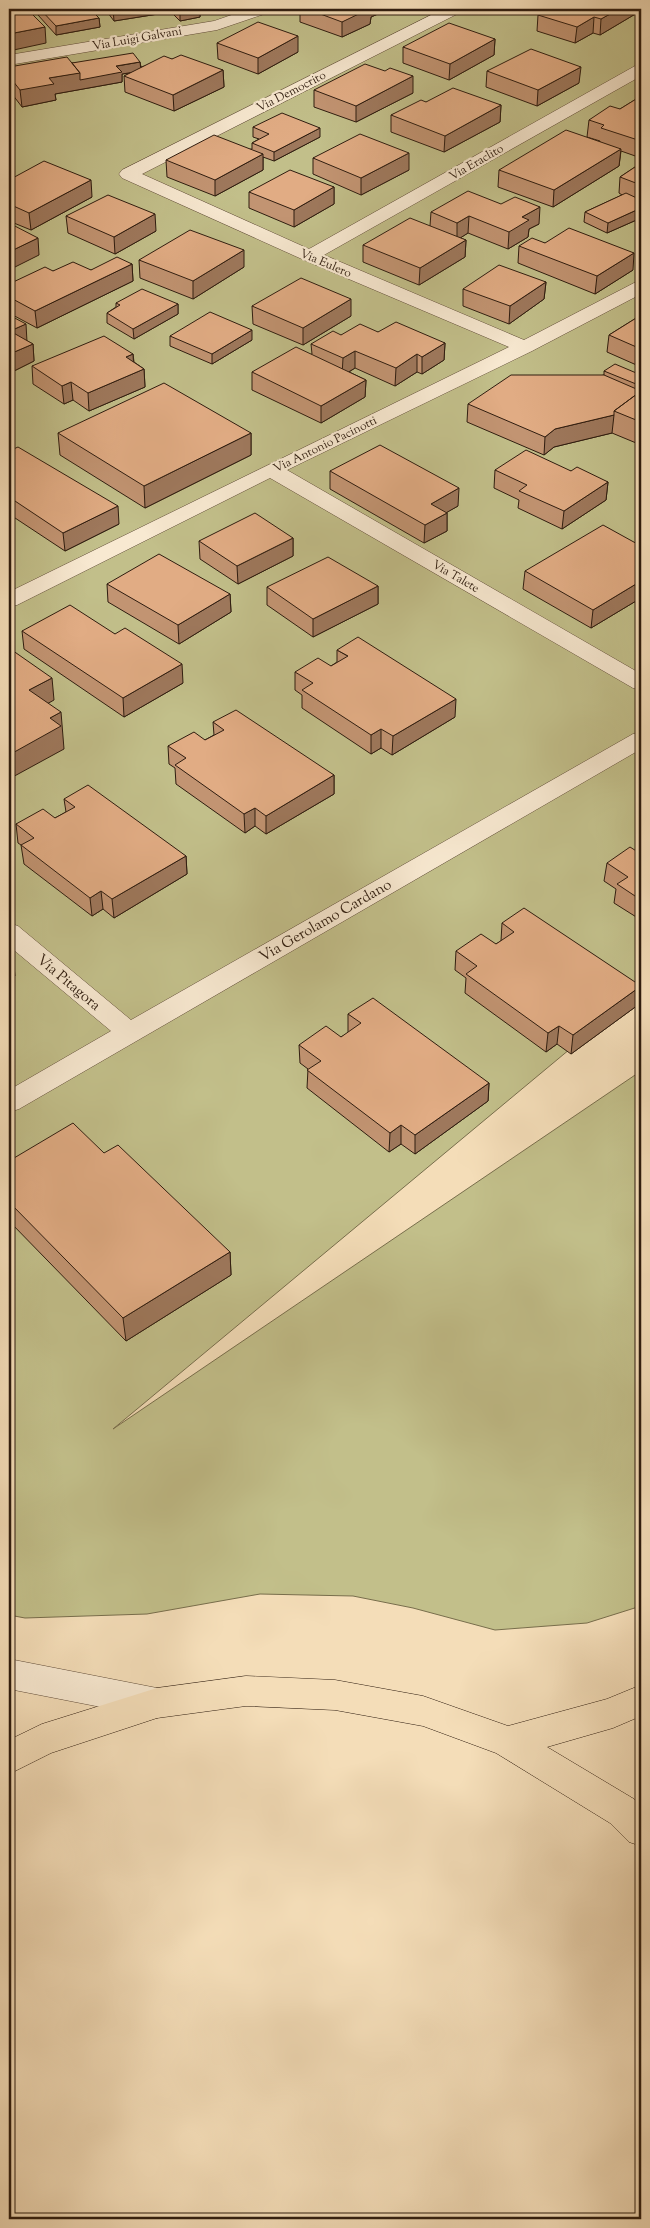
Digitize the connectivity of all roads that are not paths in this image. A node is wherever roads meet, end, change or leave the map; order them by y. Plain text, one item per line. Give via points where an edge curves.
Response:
1 (264, 9) edge
2 (455, 9) edge
3 (9, 60) edge
4 (641, 69) edge
5 (128, 174) joint
6 (310, 256) junction
7 (641, 287) edge
8 (526, 347) junction
9 (271, 470) junction
10 (9, 600) edge
11 (641, 683) edge
12 (641, 739) edge
13 (9, 932) edge
14 (129, 1032) junction
15 (9, 1102) edge
16 (9, 1674) edge
17 (641, 1700) edge
18 (157, 1703) junction
19 (508, 1742) junction
20 (9, 1758) edge
21 (641, 1830) edge

1 - 3 street, Via Luigi Galvani via 218,24
2 - 5 street, Via Democrito
4 - 6 street, Via Eraclito
5 - 6 street, Via Eulero
6 - 8 street, Via Eulero
7 - 8 street, Via Antonio Pacinotti
8 - 9 street, Via Antonio Pacinotti
9 - 10 street, Via Antonio Pacinotti
9 - 11 street, Via Talete
12 - 14 street, Via Gerolamo Cardano
13 - 14 street, Via Pitagora
14 - 15 street, Via Gerolamo Cardano
16 - 18 street
17 - 19 main road via 613,1713
18 - 19 main road via 246,1691 335,1695 423,1711
18 - 20 main road via 42,1740
19 - 21 main road via 622,1811

